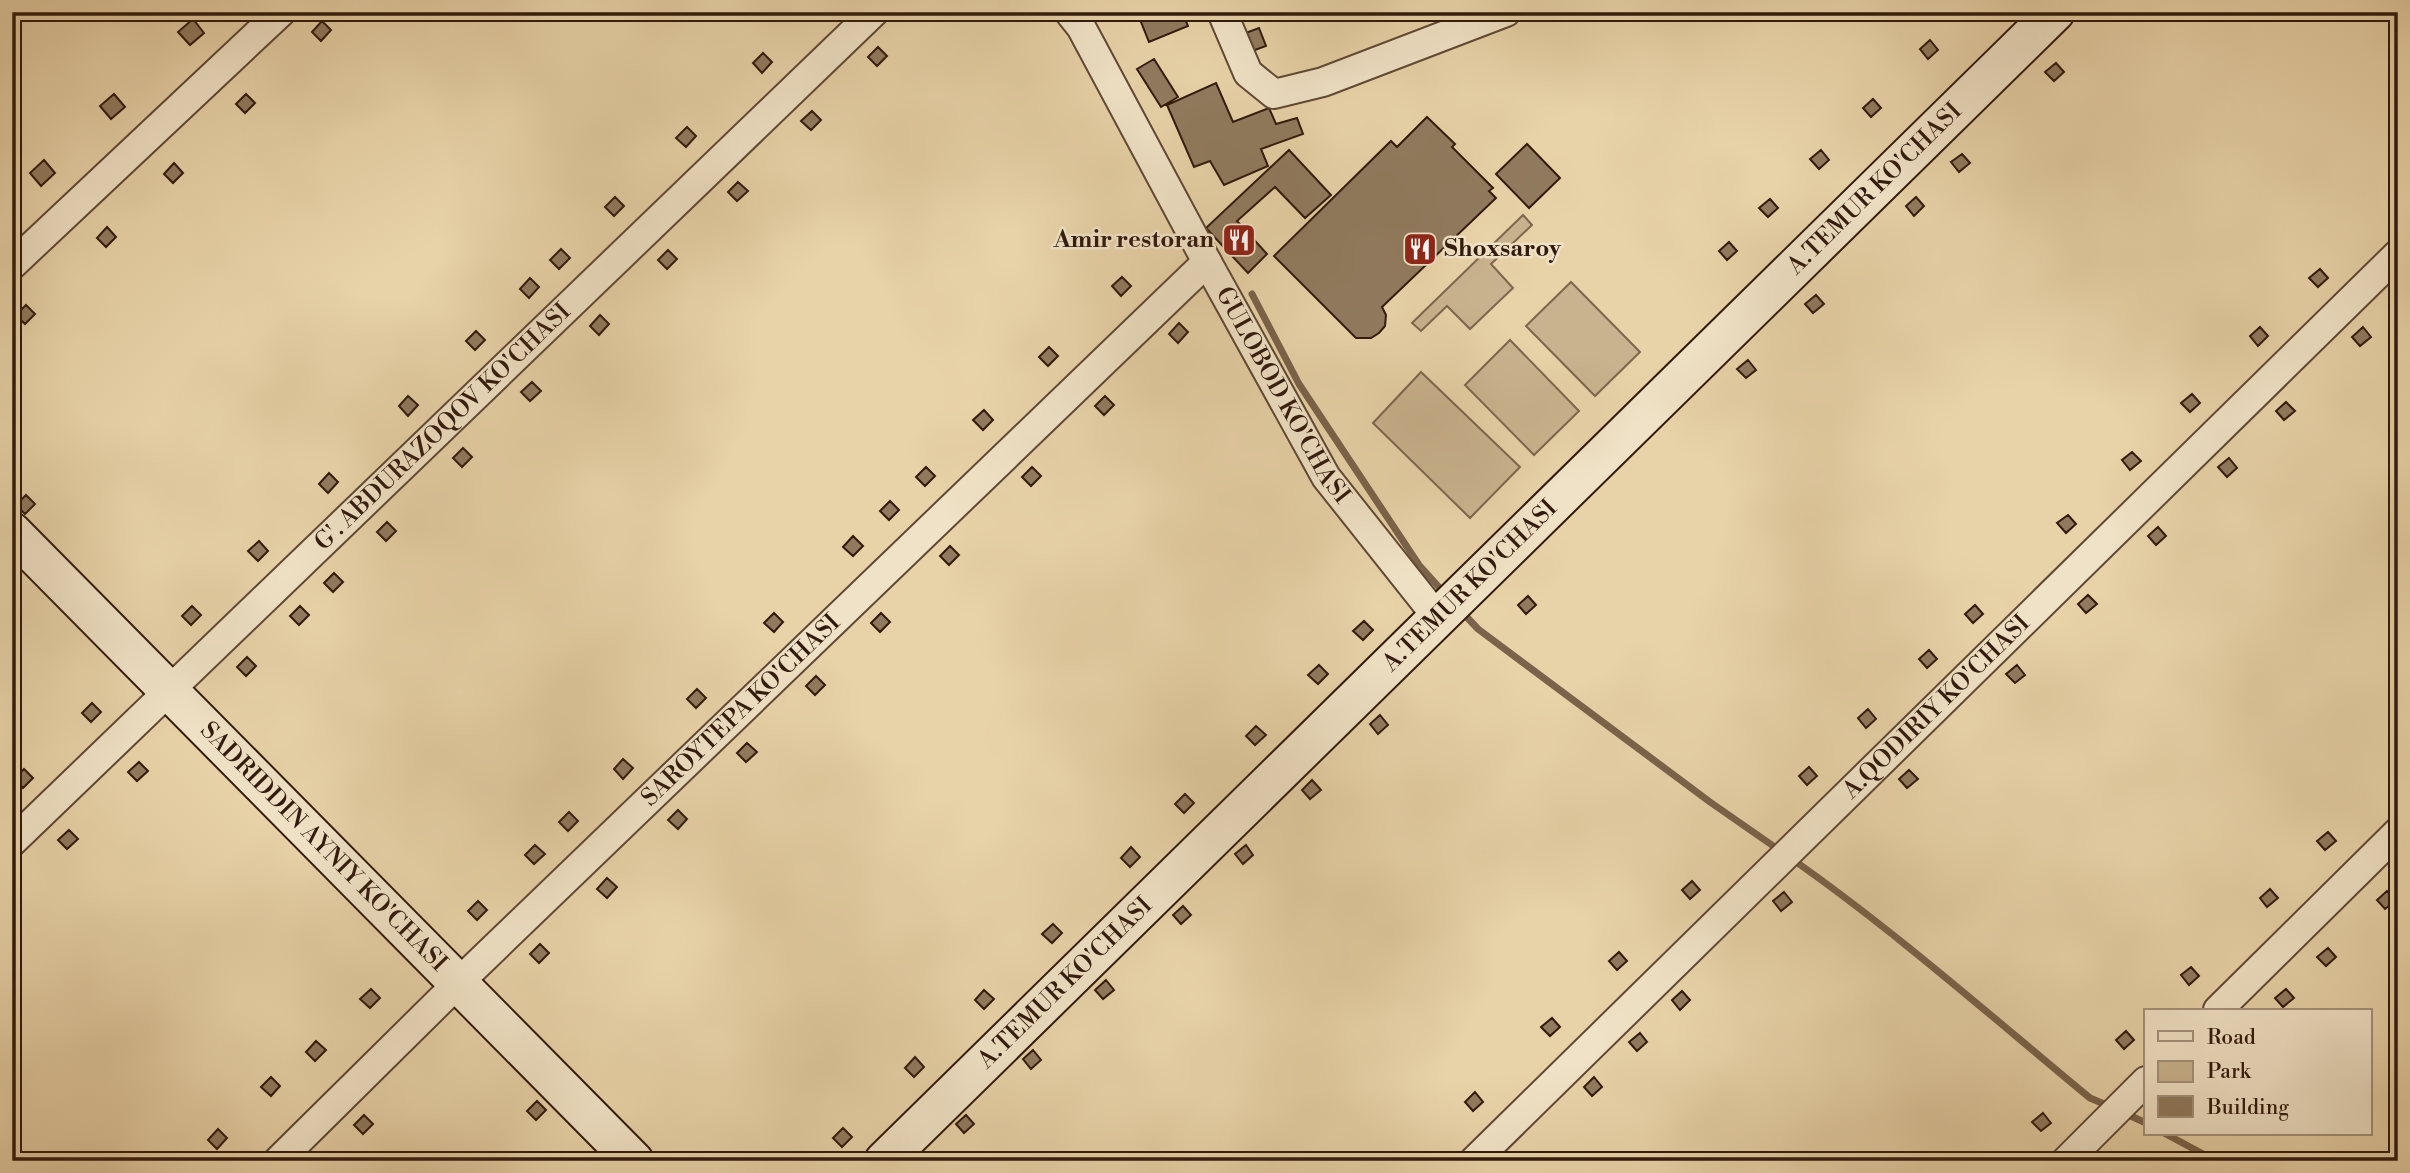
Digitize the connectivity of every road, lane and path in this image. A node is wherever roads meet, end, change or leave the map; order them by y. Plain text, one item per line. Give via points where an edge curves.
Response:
1 (281, 12) edge
2 (874, 12) edge
3 (1069, 12) edge
4 (1222, 12) edge
5 (1506, 12) edge
6 (2054, 12) edge
7 (2398, 254) edge
8 (1207, 262) junction
9 (12, 265) edge
10 (12, 532) edge
11 (1437, 618) junction
12 (168, 690) junction
13 (2398, 832) edge
14 (12, 842) edge
15 (457, 984) junction
16 (2219, 1009) edge
17 (2144, 1084) edge
18 (278, 1161) edge
19 (634, 1161) edge
20 (884, 1161) edge
21 (1474, 1161) edge
22 (2066, 1161) edge

1 - 9 street
2 - 12 street, G'. ABDURAZOQOV KO'CHASI
3 - 8 street, GULOBOD KO'CHASI
4 - 5 street via 1248,73 1274,94 1323,82
6 - 11 main road, A.TEMUR KO'CHASI
7 - 21 street, A.QODIRIY KO'CHASI
8 - 11 street, GULOBOD KO'CHASI via 1326,477
8 - 15 street, SAROYTEPA KO'CHASI
10 - 12 main road, SADRIDDIN AYNIY KO'CHASI
11 - 20 main road, A.TEMUR KO'CHASI
12 - 14 street, G'. ABDURAZOQOV KO'CHASI
12 - 15 main road, SADRIDDIN AYNIY KO'CHASI
13 - 16 street
15 - 18 street, SAROYTEPA KO'CHASI
15 - 19 main road, SADRIDDIN AYNIY KO'CHASI
17 - 22 street

